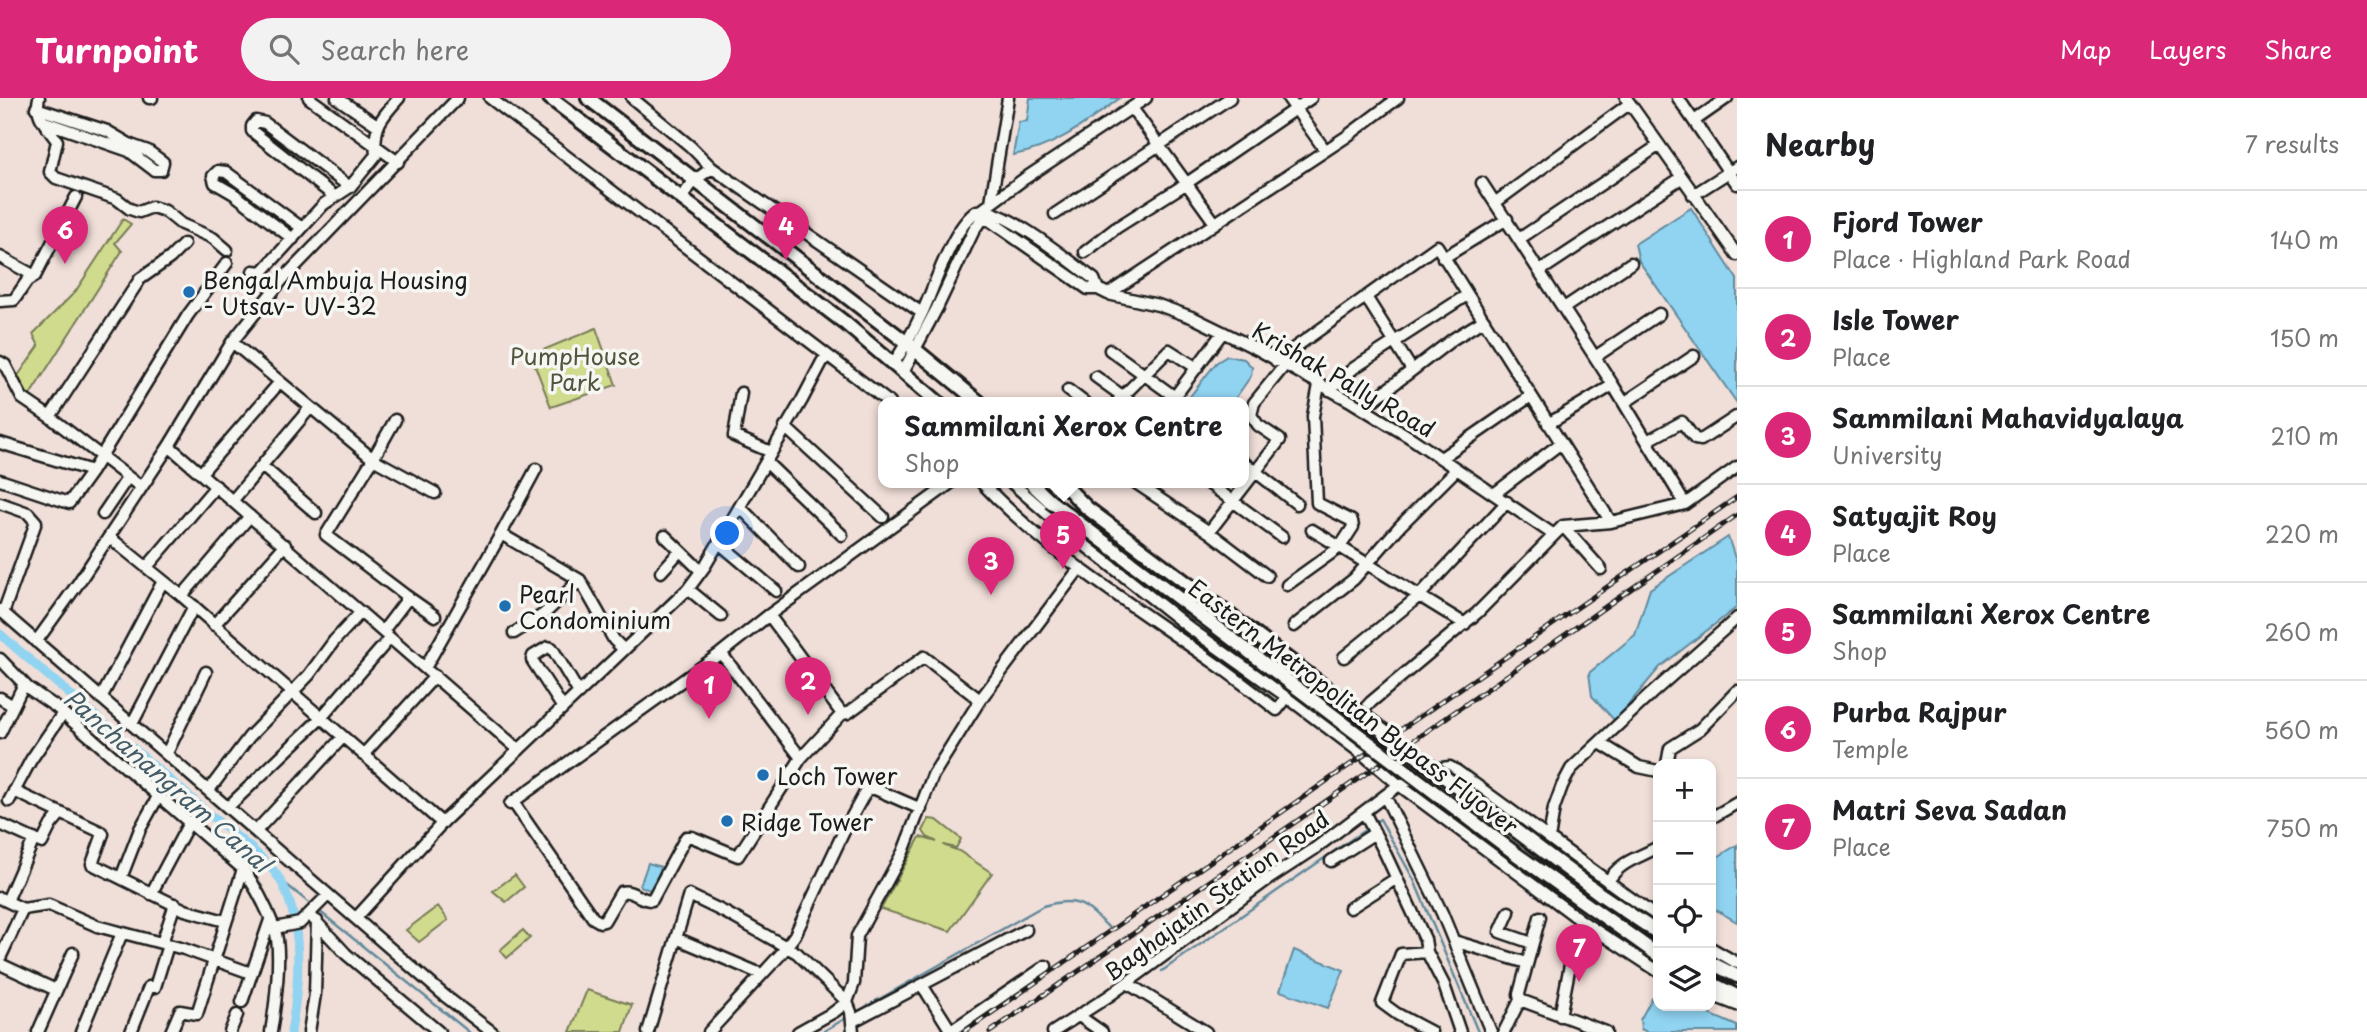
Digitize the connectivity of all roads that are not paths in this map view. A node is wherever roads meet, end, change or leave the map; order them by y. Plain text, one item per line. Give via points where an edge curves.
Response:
1 (309, 98) edge
2 (337, 98) edge
3 (399, 98) edge
4 (458, 98) edge
5 (490, 98) edge
6 (550, 98) edge
7 (588, 98) edge
8 (632, 98) edge
9 (1008, 98) edge
10 (1146, 98) edge
11 (1230, 98) edge
12 (1287, 98) edge
13 (1311, 98) edge
14 (1398, 98) edge
15 (1678, 98) edge
16 (1727, 98) edge
17 (1627, 101) edge
18 (38, 103) edge
19 (1132, 108) junction
20 (1296, 109) junction
21 (1694, 121) junction
22 (44, 122) junction
23 (377, 125) junction
24 (1160, 144) junction
25 (1658, 146) junction
26 (375, 147) junction
27 (1325, 150) junction
28 (398, 162) junction
29 (712, 168) junction
30 (1733, 170) edge
31 (1681, 178) junction
32 (695, 180) junction
33 (1186, 183) junction
34 (1482, 183) dead end
35 (1737, 184) edge
36 (350, 187) junction
37 (1693, 195) junction
38 (334, 196) junction
39 (76, 197) dead end
40 (681, 198) junction
41 (991, 202) junction
42 (1496, 202) junction
43 (1055, 214) dead end
44 (981, 215) junction
45 (1507, 219) junction
46 (1215, 223) junction
47 (302, 228) junction
48 (293, 239) junction
49 (1518, 239) junction
50 (184, 244) dead end
51 (227, 250) dead end
52 (1085, 252) dead end
53 (1737, 255) edge
54 (0, 257) edge
55 (1443, 258) junction
56 (227, 263) dead end
57 (1631, 263) dead end
58 (253, 271) dead end
59 (1540, 271) junction
60 (35, 276) junction
61 (1103, 291) junction
62 (1467, 295) junction
63 (1366, 297) junction
64 (0, 301) edge
65 (1564, 308) junction
66 (922, 313) junction
67 (1659, 314) dead end
68 (1484, 320) junction
69 (1223, 332) junction
70 (1395, 341) junction
71 (232, 342) junction
72 (912, 347) junction
73 (1110, 350) dead end
74 (827, 356) junction
75 (1693, 356) dead end
76 (1595, 357) junction
77 (2, 363) edge
78 (1280, 364) junction
79 (898, 368) junction
80 (1197, 368) junction
81 (1412, 370) junction
82 (1143, 375) junction
83 (0, 376) edge
84 (1096, 377) dead end
85 (279, 382) junction
86 (1319, 385) junction
87 (1613, 385) junction
88 (1068, 390) dead end
89 (1329, 390) junction
90 (741, 393) dead end
91 (1531, 396) junction
92 (882, 397) edge
93 (932, 397) edge
94 (973, 397) edge
95 (1077, 397) edge
96 (1119, 397) edge
97 (1127, 397) edge
98 (1169, 397) edge
99 (1174, 397) edge
100 (1624, 403) junction
101 (310, 408) junction
102 (1363, 408) junction
103 (50, 417) junction
104 (1736, 417) edge
105 (395, 420) dead end
106 (1548, 424) junction
107 (785, 427) junction
108 (1647, 441) junction
109 (0, 443) edge
110 (1561, 443) junction
111 (169, 446) junction
112 (771, 452) junction
113 (101, 456) junction
114 (1441, 458) junction
115 (373, 459) junction
116 (766, 462) junction
117 (261, 466) junction
118 (1249, 466) edge
119 (1737, 467) edge
120 (536, 469) dead end
121 (1457, 469) junction
122 (92, 471) junction
123 (1256, 471) junction
124 (201, 473) junction
125 (128, 477) junction
126 (0, 480) edge
127 (1249, 480) edge
128 (216, 486) junction
129 (141, 487) junction
130 (944, 488) edge
131 (987, 488) edge
132 (1018, 488) edge
133 (1036, 488) edge
134 (1068, 488) edge
135 (1143, 488) edge
136 (1215, 488) edge
137 (1243, 488) edge
138 (435, 493) dead end
139 (1494, 494) junction
140 (233, 500) junction
141 (1233, 502) junction
142 (1507, 502) junction
143 (0, 503) edge
144 (1685, 503) junction
145 (1297, 504) dead end
146 (740, 507) junction
147 (316, 513) dead end
148 (103, 514) dead end
149 (250, 516) junction
150 (883, 517) dead end
151 (1611, 522) junction
152 (1563, 526) junction
153 (1312, 530) dead end
154 (1209, 532) junction
155 (501, 534) junction
156 (842, 535) dead end
157 (1554, 535) junction
158 (109, 537) junction
159 (665, 537) dead end
160 (1282, 537) dead end
161 (719, 542) junction
162 (285, 545) junction
163 (1340, 547) junction
164 (680, 551) junction
165 (1367, 564) junction
166 (147, 567) junction
167 (800, 567) dead end
168 (1079, 569) junction
169 (1601, 569) dead end
170 (661, 572) dead end
171 (701, 572) junction
172 (1267, 576) dead end
173 (580, 580) junction
174 (163, 581) junction
175 (1287, 585) dead end
176 (688, 589) junction
177 (776, 591) dead end
178 (405, 595) junction
179 (183, 596) junction
180 (1418, 597) junction
181 (194, 606) junction
182 (1, 611) edge
183 (361, 612) junction
184 (769, 615) junction
185 (435, 616) dead end
186 (721, 616) dead end
187 (1737, 618) edge
188 (1465, 624) junction
189 (214, 625) junction
190 (1294, 626) dead end
191 (514, 633) dead end
192 (387, 634) junction
193 (36, 642) junction
194 (624, 650) junction
195 (721, 653) junction
196 (1344, 657) dead end
197 (0, 659) edge
198 (425, 668) junction
199 (206, 672) dead end
200 (435, 677) junction
201 (24, 684) junction
202 (1737, 691) edge
203 (291, 693) junction
204 (579, 693) junction
205 (1287, 697) junction
206 (0, 698) edge
207 (100, 698) junction
208 (980, 700) junction
209 (13, 706) junction
210 (563, 708) junction
211 (63, 713) junction
212 (842, 714) junction
213 (321, 718) junction
214 (132, 723) junction
215 (0, 733) edge
216 (1339, 736) junction
217 (342, 737) junction
218 (1600, 743) junction
219 (519, 750) junction
220 (166, 753) junction
221 (363, 755) junction
222 (801, 758) junction
223 (1668, 759) edge
224 (1653, 771) edge
225 (1399, 785) junction
226 (208, 790) junction
227 (159, 794) junction
228 (1385, 796) junction
229 (1737, 803) edge
230 (229, 807) junction
231 (921, 809) junction
232 (61, 813) junction
233 (1716, 815) edge
234 (190, 821) junction
235 (442, 823) junction
236 (0, 824) edge
237 (1370, 824) junction
238 (256, 831) junction
239 (34, 839) junction
240 (1549, 839) junction
241 (1653, 850) edge
242 (1331, 861) dead end
243 (243, 869) junction
244 (121, 878) junction
245 (1396, 878) junction
246 (1608, 882) junction
247 (151, 894) junction
248 (326, 898) junction
249 (3, 900) edge
250 (175, 904) junction
251 (1350, 908) dead end
252 (23, 909) junction
253 (1509, 912) dead end
254 (1653, 914) edge
255 (313, 917) junction
256 (1540, 917) dead end
257 (356, 918) junction
258 (225, 921) junction
259 (1583, 922) junction
260 (275, 924) junction
261 (1026, 930) dead end
262 (1653, 930) edge
263 (122, 933) junction
264 (676, 938) junction
265 (1454, 942) junction
266 (1532, 943) junction
267 (165, 944) junction
268 (786, 947) junction
269 (1716, 951) edge
270 (1427, 952) junction
271 (1653, 952) edge
272 (73, 953) dead end
273 (0, 958) edge
274 (213, 959) junction
275 (1527, 963) junction
276 (1737, 963) edge
277 (0, 964) edge
278 (1046, 966) dead end
279 (1653, 968) edge
280 (251, 972) junction
281 (761, 974) junction
282 (1127, 983) junction
283 (922, 985) junction
284 (1716, 989) edge
285 (56, 990) junction
286 (1716, 990) edge
287 (1737, 996) edge
288 (1520, 1000) junction
289 (242, 1002) dead end
290 (1737, 1005) edge
291 (237, 1015) dead end
292 (1079, 1016) junction
293 (1560, 1016) junction
294 (850, 1021) edge
295 (1579, 1027) edge
296 (38, 1032) edge
297 (81, 1032) edge
298 (131, 1032) edge
299 (171, 1032) edge
300 (230, 1032) edge
301 (271, 1032) edge
302 (309, 1032) edge
303 (439, 1032) edge
304 (492, 1032) edge
305 (648, 1032) edge
306 (709, 1032) edge
307 (798, 1032) edge
308 (1053, 1032) edge
309 (1102, 1032) edge
310 (1206, 1032) edge
311 (1431, 1032) edge
312 (1460, 1032) edge
313 (1491, 1032) edge
314 (1504, 1032) edge
315 (1606, 1032) edge

1 - 26 street
2 - 23 street
3 - 23 street
4 - 28 street
5 - 74 street
6 - 40 main road
7 - 32 main road
8 - 29 street
9 - 41 street
10 - 19 street
11 - 24 street
12 - 20 street
13 - 20 street
14 - 27 street
15 - 21 street
16 - 21 street
17 - 25 street
17 - 42 street
18 - 22 street
18 - 22 street via 148,151 163,162 161,170 154,170 129,151
19 - 24 street
19 - 41 street
20 - 27 street
20 - 33 street
21 - 30 street
22 - 51 street via 57,141 50,172 56,178 117,199 139,212 152,207 165,211
23 - 26 street
24 - 33 street
24 - 43 street
25 - 31 street
25 - 49 street
26 - 28 street
26 - 36 street via 376,155
27 - 46 street
28 - 71 street via 282,280
29 - 32 street
29 - 66 street
30 - 35 street
30 - 37 street
31 - 37 street
31 - 59 street
32 - 40 street
32 - 72 main road
33 - 46 street
33 - 52 street
34 - 42 street
36 - 38 street
36 - 38 street via 265,123 256,121 252,131
37 - 53 street
38 - 47 street
39 - 60 street
40 - 79 main road
41 - 44 street
42 - 45 street
44 - 61 street, Krishak Pally Road via 1088,289
44 - 66 street via 972,214 960,228
44 - 72 street
45 - 49 street
45 - 55 street
46 - 61 street
47 - 48 street
47 - 48 street via 226,172 213,176 215,183
48 - 58 street via 262,272
49 - 59 street
50 - 103 street via 140,279
54 - 60 street
55 - 62 street
55 - 63 street via 1437,246
56 - 113 street via 188,315
57 - 65 street
59 - 65 street
60 - 64 street via 14,300
61 - 69 street, Krishak Pally Road via 1158,305
62 - 68 street
62 - 70 street
63 - 70 street
63 - 78 street
65 - 76 street
66 - 72 street
67 - 76 street
68 - 81 street
68 - 91 street
69 - 78 street, Krishak Pally Road
69 - 80 street
70 - 81 street
70 - 89 street
71 - 85 street
71 - 111 street
72 - 79 street
72 - 94 main road
73 - 82 street
74 - 92 street
74 - 107 street
75 - 100 street
76 - 87 street
77 - 83 street
77 - 103 street via 22,398
78 - 86 street, Krishak Pally Road
78 - 123 street via 1252,410 1252,419 1280,440
79 - 93 main road
80 - 82 street via 1169,350
80 - 99 street
81 - 102 street
82 - 97 street
82 - 98 street
84 - 96 street
85 - 101 street
85 - 124 street
86 - 89 street, Krishak Pally Road
86 - 163 street via 1312,416 1317,503 1352,521
87 - 100 street
87 - 106 street
88 - 95 street
89 - 102 street, Krishak Pally Road
90 - 112 street via 734,436
91 - 106 street
91 - 114 street
100 - 108 street
101 - 115 street
101 - 117 street
102 - 114 street, Krishak Pally Road
103 - 113 street
104 - 108 street via 1701,440 1682,422
105 - 115 street
106 - 110 street
107 - 112 street
107 - 150 street
108 - 144 street
109 - 122 street
110 - 139 street
110 - 151 street
111 - 124 street
111 - 129 street
112 - 116 street
113 - 122 street
113 - 125 street
114 - 121 street, Krishak Pally Road
115 - 138 street
115 - 178 street via 326,535
116 - 146 street
116 - 156 street
117 - 140 street
117 - 147 street
118 - 123 street
119 - 144 street
120 - 155 street
121 - 139 street, Krishak Pally Road
121 - 165 street
122 - 126 street via 69,503
123 - 127 street
123 - 145 street
124 - 128 street
125 - 129 street
125 - 148 street
128 - 140 street
128 - 166 street
129 - 158 street
130 - 184 street
131 - 168 street
132 - 205 street via 1181,621
133 - 271 main road, Eastern Metropolitan Bypass Flyover, bridge via 1516,854
134 - 262 main road, Eastern Metropolitan Bypass Flyover, bridge via 1087,508
135 - 154 street
136 - 141 street
137 - 141 street
139 - 142 street, Krishak Pally Road
140 - 149 street
141 - 154 street
141 - 160 street
142 - 157 street, Krishak Pally Road
142 - 180 street
143 - 182 street via 28,513 36,522
144 - 151 street
146 - 161 street
146 - 167 street
149 - 162 street
149 - 179 street
151 - 152 street
152 - 157 street
152 - 169 street
153 - 163 street
154 - 172 street
155 - 173 street
155 - 198 street
157 - 188 street
158 - 166 street
158 - 193 street
159 - 164 street
161 - 171 street
161 - 177 street
162 - 183 street
162 - 189 street
163 - 165 street
163 - 175 street
164 - 170 street
164 - 171 street
165 - 180 street
165 - 190 street
166 - 174 street
168 - 205 street via 1277,710
168 - 208 street
171 - 176 street
173 - 191 street via 531,625
173 - 194 street
174 - 179 street
174 - 207 street
176 - 186 street
176 - 194 street
178 - 185 street
178 - 192 street
179 - 181 street
180 - 188 street
180 - 196 street
181 - 189 street
181 - 214 street
182 - 193 street
183 - 192 street
183 - 203 street
184 - 195 street
184 - 212 street
187 - 218 street
188 - 216 street via 1410,666
189 - 203 street
192 - 198 street
192 - 213 street
193 - 207 street
194 - 204 street
195 - 222 street
195 - 222 street via 511,804 593,918 604,921 621,892 652,900 687,837 738,856
197 - 201 street
198 - 200 street
199 - 220 street
200 - 219 street
200 - 221 street
201 - 209 street
201 - 211 street
202 - 223 street via 1700,730 1670,748
203 - 213 street
203 - 226 street
204 - 210 street
204 - 210 street via 552,648 533,656
205 - 216 street
206 - 209 street
207 - 214 street
208 - 212 street via 924,657
208 - 231 street via 933,775
209 - 215 street
210 - 219 street
211 - 227 street
211 - 232 street via 11,796 34,798
212 - 222 street
213 - 217 street
213 - 230 street
214 - 220 street
216 - 225 street
217 - 221 street
217 - 238 street
218 - 224 street
218 - 240 street via 1571,769 1554,808
219 - 235 street
220 - 226 street
221 - 235 street
225 - 228 street, Baghajatin Station Road
225 - 240 street, Baghajatin Station Road via 1450,767
225 - 259 street
226 - 230 street
227 - 234 street
227 - 244 street
228 - 237 street, Baghajatin Station Road
228 - 265 street
229 - 233 street
230 - 238 street
231 - 268 street via 867,789
231 - 294 street via 857,936
232 - 239 street via 42,842
232 - 244 street via 101,832 91,863
234 - 243 street
234 - 247 street
235 - 257 street
236 - 239 street
237 - 242 street
237 - 245 street
237 - 282 street, Baghajatin Station Road
238 - 248 street
239 - 249 street
240 - 246 street
241 - 246 street via 1625,862
243 - 258 street
243 - 260 street
244 - 247 street
245 - 251 street
245 - 270 street
246 - 254 street
247 - 250 street
248 - 255 street
248 - 257 street
249 - 252 street
250 - 258 street
250 - 267 street
252 - 263 street via 49,905
252 - 273 street
253 - 266 street via 1500,932
255 - 260 street via 300,923
255 - 302 street via 315,994
255 - 303 street via 346,954
256 - 266 street
257 - 304 street
258 - 274 street
259 - 279 street
259 - 293 street
260 - 280 street
260 - 301 street via 278,993
261 - 283 street
263 - 267 street
263 - 297 street
264 - 268 street via 689,895
264 - 281 street
264 - 305 street
265 - 275 street
265 - 313 street
266 - 275 street
267 - 274 street
267 - 298 street via 155,987 149,987
268 - 281 street
268 - 294 street via 797,953
269 - 276 street
270 - 311 street via 1401,954 1382,1003
270 - 312 street
272 - 285 street
274 - 280 street
274 - 299 street via 197,1014 180,1011
275 - 288 street
277 - 285 street
278 - 283 street via 951,1031
280 - 289 street
281 - 306 street
282 - 292 street, Baghajatin Station Road
282 - 310 street
283 - 294 street
284 - 287 main road
285 - 296 street
286 - 290 street
288 - 293 street
288 - 314 street
291 - 300 street
292 - 308 street, Baghajatin Station Road
292 - 309 street
293 - 295 street
294 - 307 street via 834,1012
295 - 315 street

